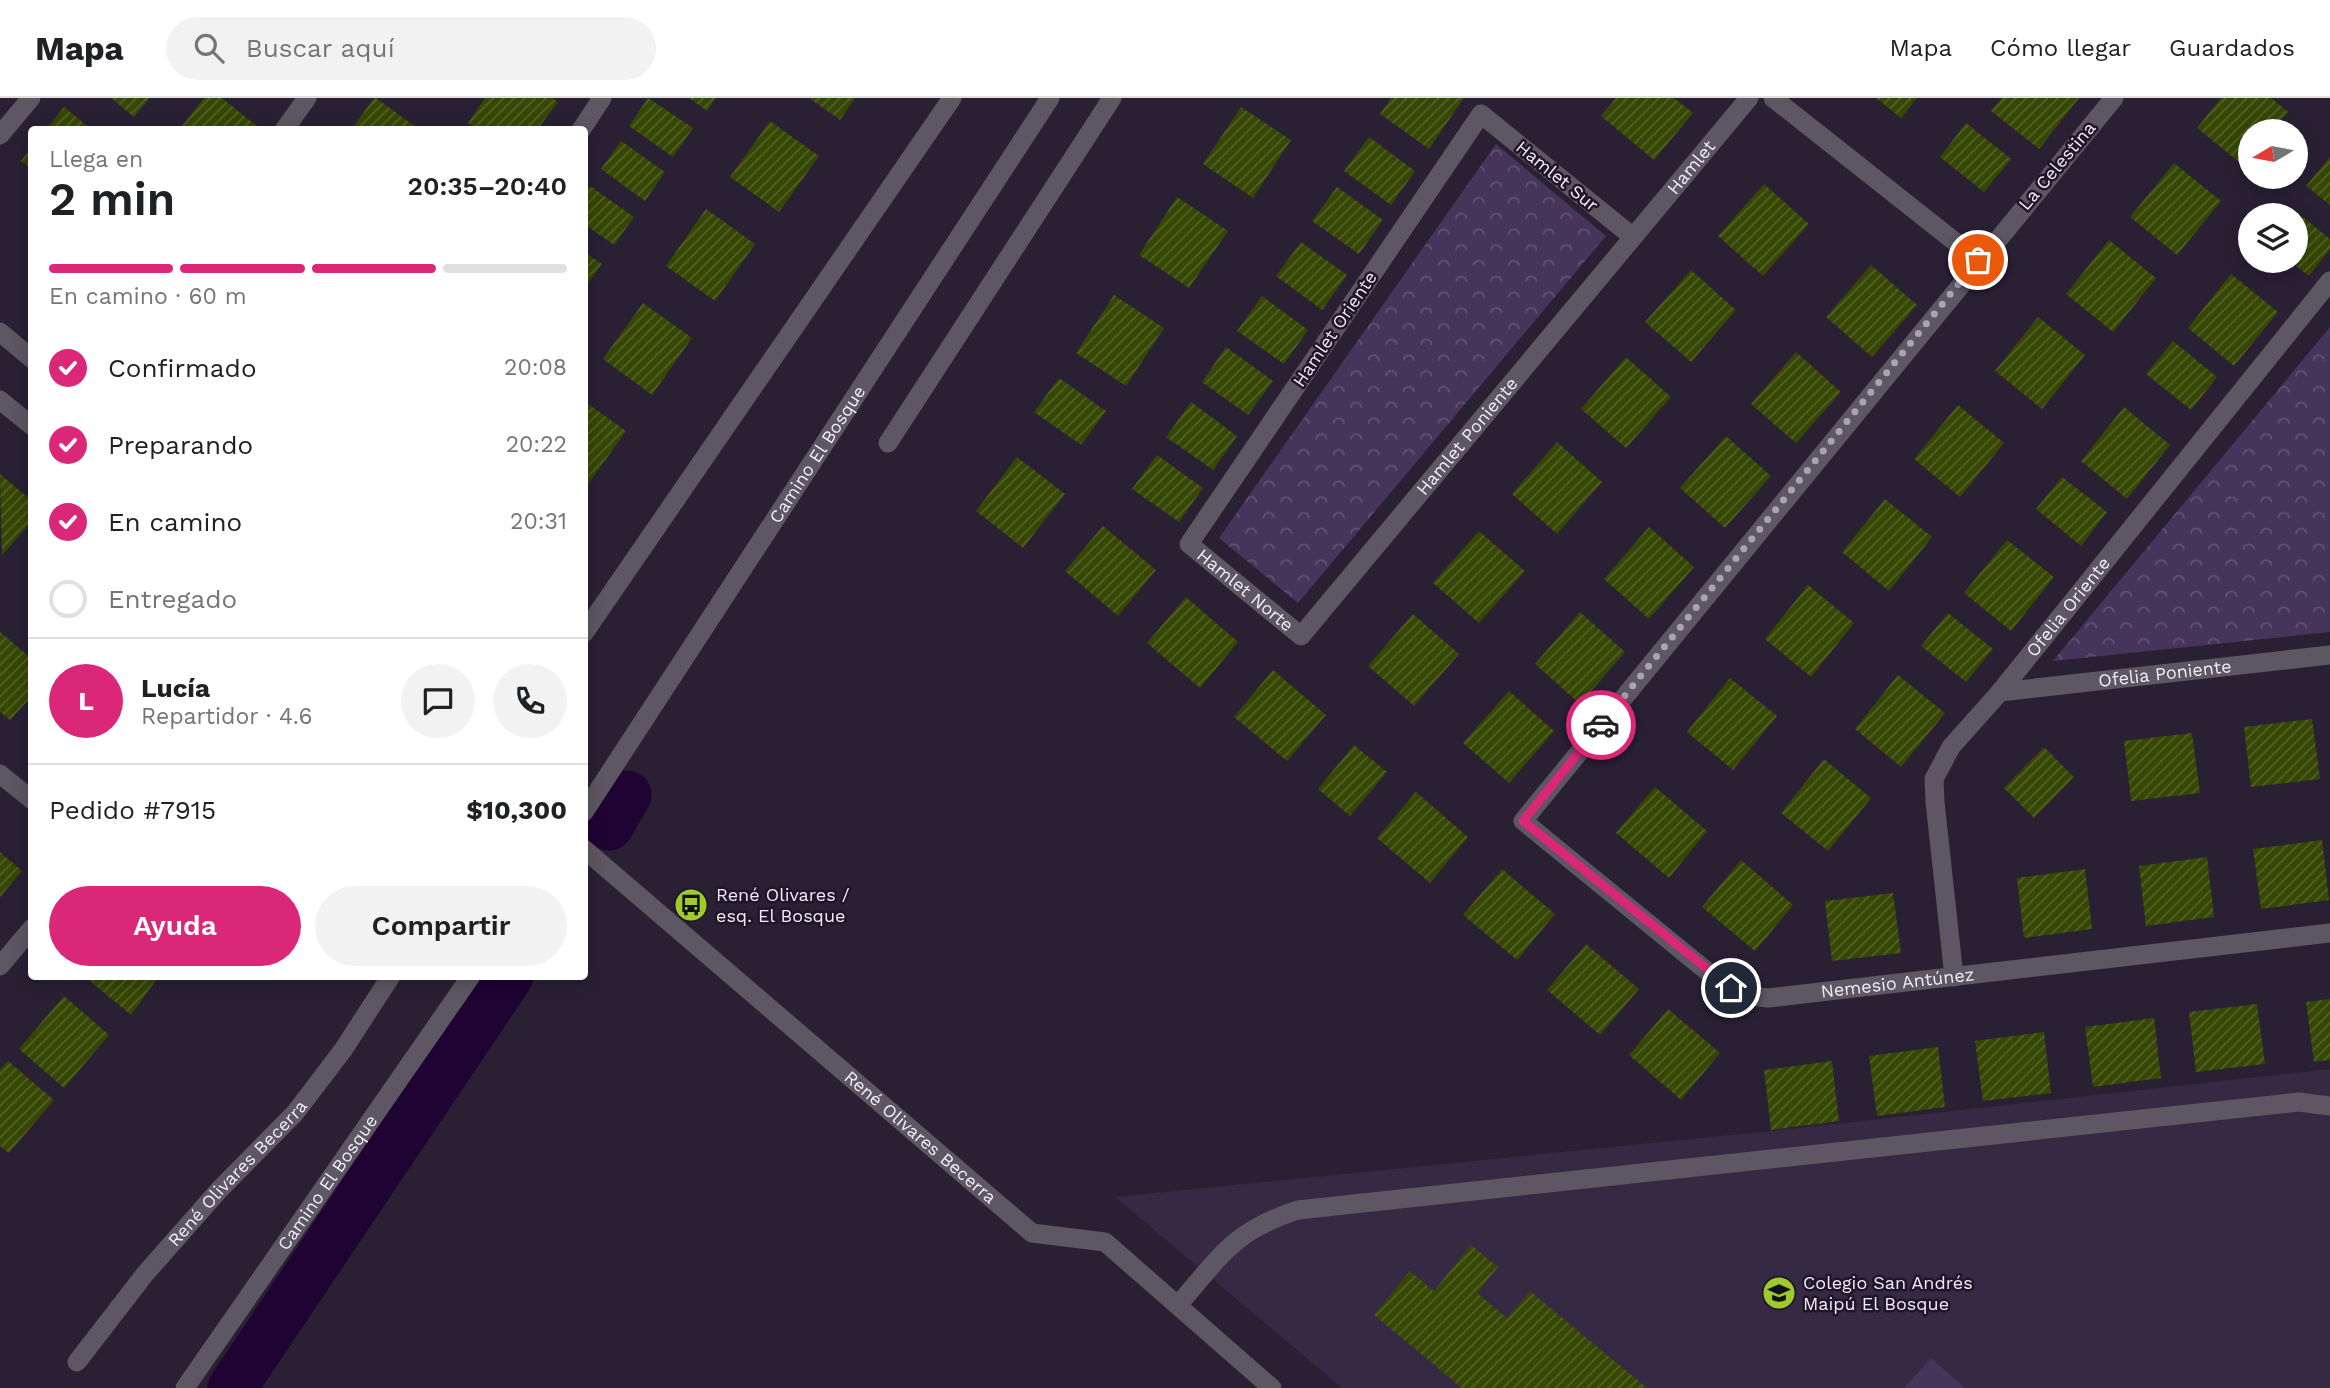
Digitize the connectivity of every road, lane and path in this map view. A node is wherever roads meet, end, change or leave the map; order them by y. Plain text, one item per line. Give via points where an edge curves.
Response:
1 (31, 98) edge
2 (307, 98) edge
3 (603, 98) edge
4 (952, 98) edge
5 (1050, 98) edge
6 (1112, 98) edge
7 (1749, 98) edge
8 (1773, 98) edge
9 (2113, 98) edge
10 (1481, 114) joint
11 (287, 126) edge
12 (584, 126) edge
13 (0, 135) edge
14 (1633, 237) junction
15 (1978, 260) junction
16 (2330, 281) edge
17 (0, 332) edge
18 (28, 356) edge
19 (0, 400) edge
20 (28, 423) edge
21 (888, 443) dead end
22 (1189, 544) joint
23 (588, 627) edge
24 (1301, 636) joint
25 (2330, 655) edge
26 (2000, 692) junction
27 (0, 774) edge
28 (28, 797) edge
29 (588, 806) edge
30 (1523, 821) joint
31 (588, 852) edge
32 (28, 933) edge
33 (2330, 933) edge
34 (0, 965) edge
35 (1954, 977) junction
36 (388, 980) edge
37 (468, 980) edge
38 (2330, 1106) edge
39 (1178, 1305) junction
40 (77, 1362) dead end
41 (185, 1388) edge
42 (1272, 1388) edge

1 - 13 street
2 - 11 street
3 - 12 street
4 - 23 street
5 - 29 street, Camino El Bosque
6 - 21 street
7 - 14 street, Hamlet
8 - 15 street
9 - 15 street, La Celestina
10 - 14 street, Hamlet Sur
10 - 22 street, Hamlet Oriente
14 - 24 street, Hamlet Poniente
15 - 30 street, La Celestina
16 - 26 street, Ofelia Oriente
17 - 18 street
19 - 20 street
22 - 24 street, Hamlet Norte
25 - 26 street, Ofelia Poniente
26 - 35 street, Ofelia Oriente via 1951,747 1934,779
27 - 28 street
30 - 35 street, Nemesio Antúnez via 1719,981 1744,995 1768,998
31 - 39 street, René Olivares Becerra via 1032,1233 1105,1242
32 - 34 street
33 - 35 street, Nemesio Antúnez
36 - 40 street, René Olivares Becerra via 295,1113 163,1253
37 - 41 street, Camino El Bosque
38 - 39 street via 2285,1104 1298,1210 1264,1221 1236,1239
39 - 42 street, René Olivares Becerra

